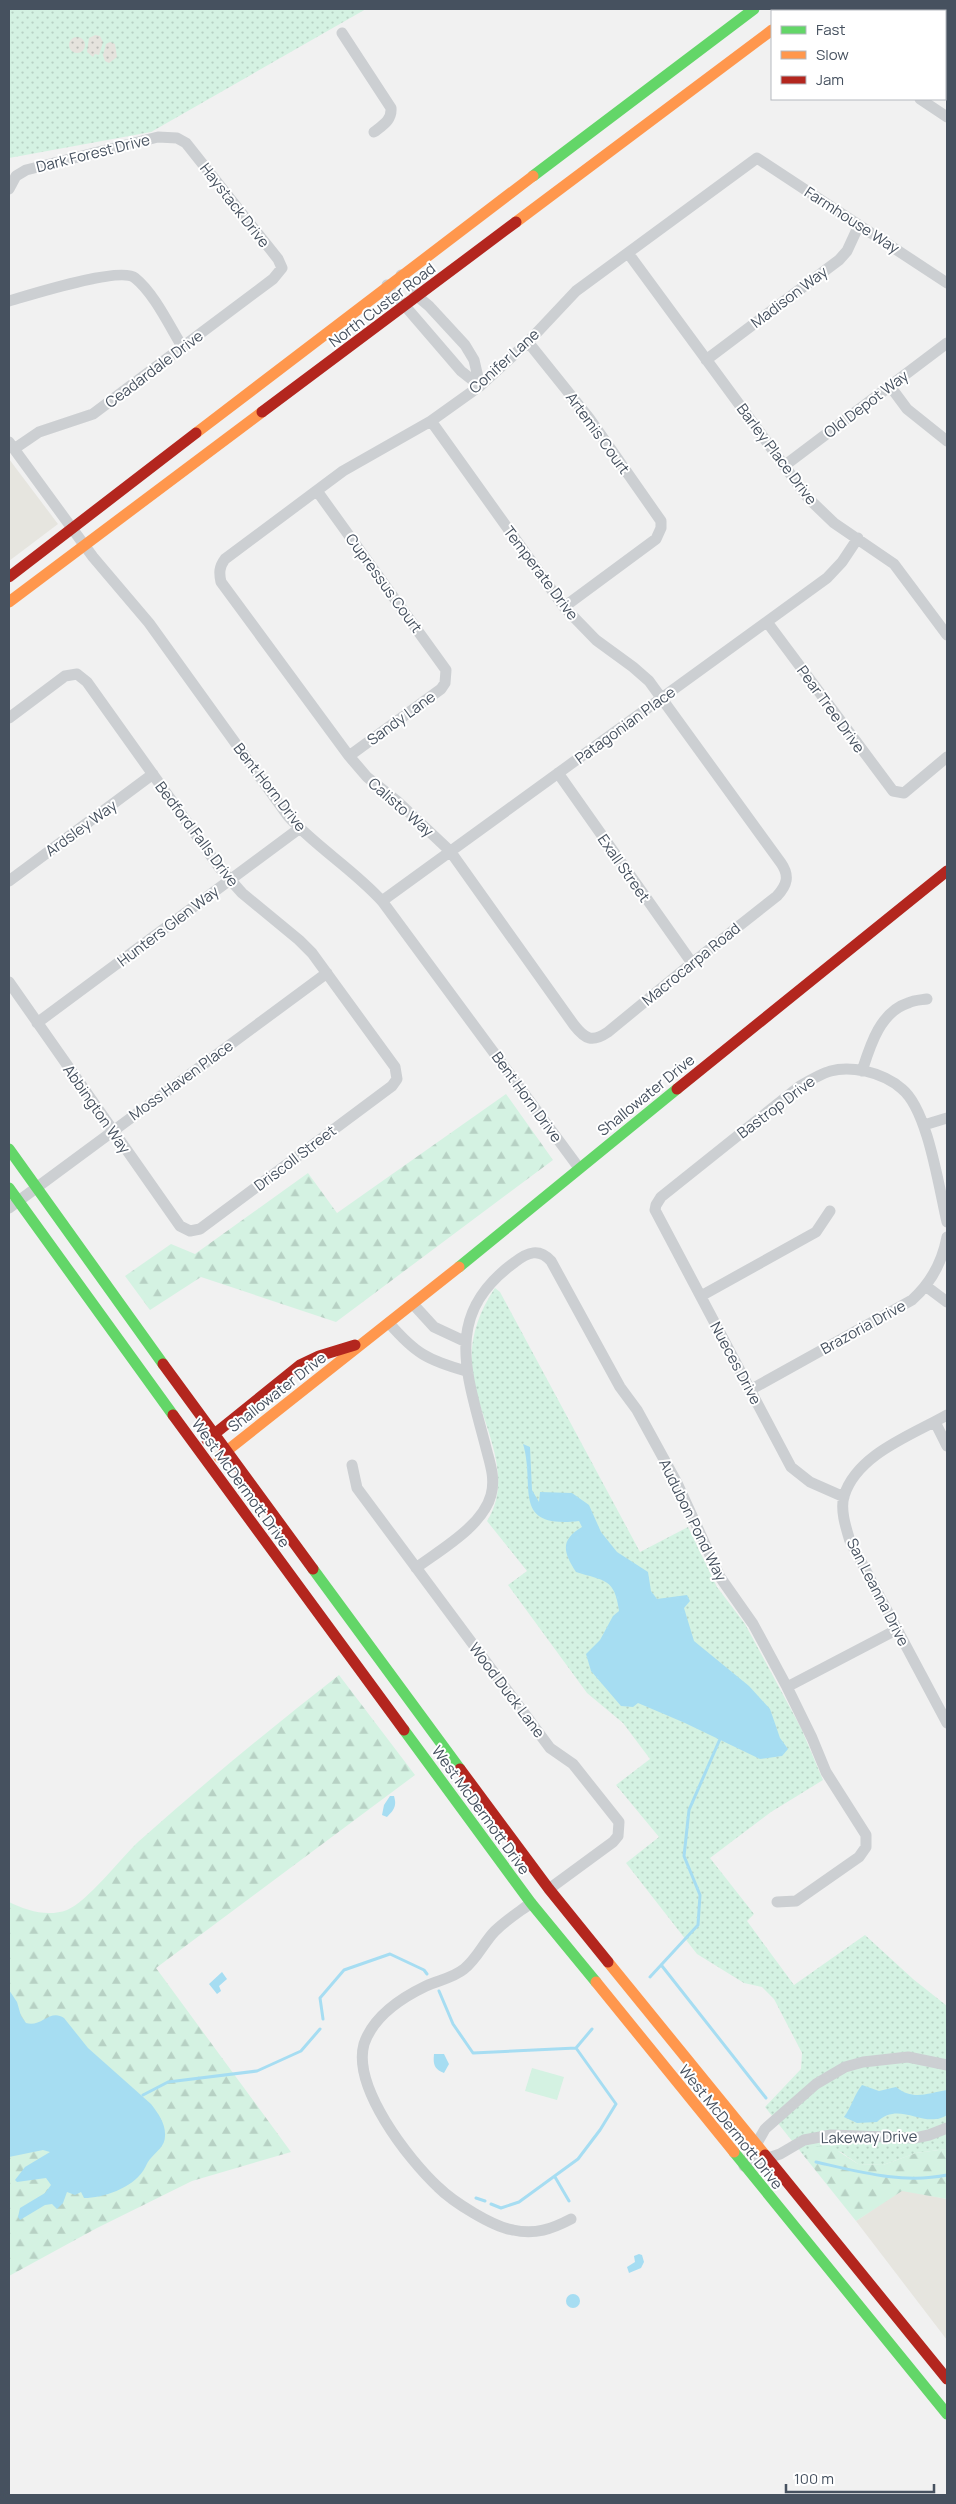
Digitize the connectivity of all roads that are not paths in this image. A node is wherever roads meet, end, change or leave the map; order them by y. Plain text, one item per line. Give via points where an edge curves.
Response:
1 (754, 9) edge
2 (751, 29) junction
3 (771, 30) edge
4 (342, 33) dead end
5 (922, 100) edge
6 (947, 117) edge
7 (374, 132) dead end
8 (186, 142) joint
9 (757, 158) joint
10 (9, 189) edge
11 (859, 225) junction
12 (628, 253) junction
13 (282, 268) joint
14 (401, 275) junction
15 (947, 283) edge
16 (388, 285) junction
17 (417, 296) junction
18 (9, 301) edge
19 (405, 306) junction
20 (528, 342) junction
21 (947, 343) edge
22 (183, 348) junction
23 (706, 360) junction
24 (480, 386) junction
25 (890, 386) junction
26 (431, 421) junction
27 (947, 441) edge
28 (11, 446) edge
29 (784, 466) junction
30 (317, 491) junction
31 (73, 528) junction
32 (858, 538) junction
33 (86, 546) junction
34 (220, 570) joint
35 (9, 577) edge
36 (9, 602) edge
37 (564, 607) junction
38 (767, 622) junction
39 (947, 635) edge
40 (447, 676) joint
41 (662, 698) junction
42 (9, 718) edge
43 (349, 756) junction
44 (947, 757) edge
45 (558, 773) junction
46 (153, 774) junction
47 (300, 828) junction
48 (450, 851) junction
49 (947, 871) edge
50 (230, 880) junction
51 (9, 881) edge
52 (787, 881) joint
53 (382, 901) junction
54 (692, 963) junction
55 (327, 974) junction
56 (9, 982) edge
57 (927, 999) dead end
58 (37, 1023) junction
59 (589, 1039) joint
60 (862, 1071) junction
61 (397, 1080) joint
62 (947, 1118) edge
63 (924, 1125) junction
64 (112, 1131) junction
65 (9, 1149) edge
66 (579, 1168) junction
67 (9, 1188) edge
68 (37, 1189) junction
69 (14, 1205) edge
70 (656, 1205) joint
71 (830, 1210) dead end
72 (947, 1222) edge
73 (190, 1231) joint
74 (947, 1237) edge
75 (927, 1287) junction
76 (701, 1296) junction
77 (947, 1302) edge
78 (412, 1304) junction
79 (389, 1323) junction
80 (464, 1341) junction
81 (364, 1342) junction
82 (159, 1358) junction
83 (140, 1371) junction
84 (466, 1371) junction
85 (291, 1373) junction
86 (750, 1390) junction
87 (288, 1403) junction
88 (947, 1415) edge
89 (935, 1422) junction
90 (214, 1435) junction
91 (947, 1446) edge
92 (196, 1448) junction
93 (226, 1451) junction
94 (209, 1465) junction
95 (352, 1465) dead end
96 (844, 1497) junction
97 (416, 1568) junction
98 (896, 1630) junction
99 (787, 1687) junction
100 (947, 1724) edge
101 (549, 1889) junction
102 (777, 1902) dead end
103 (531, 1903) junction
104 (947, 2065) edge
105 (947, 2128) edge
106 (756, 2144) junction
107 (768, 2159) junction
108 (744, 2166) junction
109 (571, 2219) dead end
110 (947, 2379) edge
111 (947, 2414) edge

1 - 2 main road, North Custer Road
2 - 3 main road, North Custer Road
2 - 14 main road, North Custer Road
2 - 17 main road, North Custer Road
4 - 7 street via 391,108 389,120
5 - 6 street
8 - 10 street, Dark Forest Drive via 158,137 26,170 16,176
8 - 13 street, Haystack Drive
9 - 11 street, Farmhouse Way
9 - 12 street, Conifer Lane
11 - 15 street, Farmhouse Way
11 - 23 street, Madison Way via 839,260
12 - 20 street, Conifer Lane via 576,291
12 - 23 street, Barley Place Drive
13 - 22 street, Ceadardale Drive via 273,279
14 - 16 main road, North Custer Road
14 - 17 street
16 - 19 street
16 - 31 main road, North Custer Road
17 - 19 main road, North Custer Road
17 - 24 street via 465,346 474,360
18 - 22 street via 77,282 128,274 145,289
19 - 24 street via 461,371
19 - 33 main road, North Custer Road
20 - 24 street, Conifer Lane
20 - 37 street, Artemis Court via 589,418 658,515 661,528 656,540
21 - 25 street, Old Depot Way
22 - 28 street, Ceadardale Drive via 93,414 39,432
23 - 29 street, Barley Place Drive
24 - 26 street, Conifer Lane
25 - 27 street via 907,409
25 - 29 street, Old Depot Way
26 - 30 street, Conifer Lane via 343,471
26 - 37 street, Temperate Drive
28 - 31 street, Bent Horn Drive
29 - 32 street, Barley Place Drive via 808,498 834,523
30 - 34 street, Conifer Lane via 225,559
30 - 40 street, Cupressus Court via 444,663
31 - 33 street, Bent Horn Drive
31 - 35 main road, North Custer Road
32 - 38 street, Patagonian Place via 827,578
32 - 39 street, Barley Place Drive via 894,564
33 - 36 main road, North Custer Road
33 - 47 street, Bent Horn Drive via 149,623
34 - 43 street, Calisto Way via 225,588
37 - 41 street, Temperate Drive via 596,640 633,667
38 - 41 street, Patagonian Place
38 - 44 street, Pear Tree Drive via 896,793 904,792
40 - 43 street, Sandy Lane via 442,688
41 - 45 street, Patagonian Place
41 - 52 street, Temperate Drive via 785,869
42 - 46 street, Bedford Falls Drive via 65,676 76,674 87,682
43 - 48 street, Calisto Way
45 - 48 street, Patagonian Place
45 - 54 street, Exall Street
46 - 50 street, Bedford Falls Drive
46 - 51 street, Ardsley Way
47 - 50 street, Hunters Glen Way
47 - 53 street, Bent Horn Drive via 368,885
48 - 53 street, Patagonian Place
48 - 59 street, Calisto Way via 574,1025
49 - 66 main road, Shallowater Drive
50 - 55 street, Bedford Falls Drive via 257,907 300,940
50 - 58 street, Hunters Glen Way
52 - 54 street, Macrocarpa Road via 777,896
53 - 66 street, Bent Horn Drive
54 - 59 street, Macrocarpa Road via 600,1038
55 - 61 street, Bedford Falls Drive via 395,1068
55 - 64 street, Moss Haven Place
56 - 58 street, Abbington Way
57 - 60 street via 906,1003 889,1017 874,1037
58 - 64 street, Abbington Way
60 - 63 street, Bastrop Drive via 877,1074 903,1089
60 - 70 street, Bastrop Drive via 850,1068 823,1072 800,1086 661,1197
61 - 73 street, Driscoll Street via 200,1229
62 - 63 street
63 - 72 street
64 - 68 street, Moss Haven Place
64 - 73 street, Abbington Way via 180,1226
65 - 68 main road, West McDermott Drive
66 - 78 main road, Shallowater Drive
67 - 69 main road, West McDermott Drive
68 - 69 street, Moss Haven Place
68 - 82 main road, West McDermott Drive
69 - 83 main road, West McDermott Drive
70 - 76 street, Nueces Drive via 655,1210
71 - 76 street via 816,1232
74 - 75 street, Brazoria Drive via 944,1255
75 - 77 street
75 - 86 street, Brazoria Drive via 912,1300
76 - 86 street, Nueces Drive
78 - 79 main road, Shallowater Drive
78 - 80 street via 434,1327
79 - 81 main road, Shallowater Drive
79 - 84 street via 408,1345 429,1360
80 - 84 street
80 - 99 street, Audubon Pond Way via 474,1307 496,1275 526,1254 537,1253 551,1261 672,1475 720,1578 753,1624
81 - 85 main road, Shallowater Drive via 319,1356
81 - 87 main road, Shallowater Drive
82 - 83 main road
82 - 90 main road, West McDermott Drive
83 - 92 main road, West McDermott Drive
84 - 97 street via 494,1480 491,1497 475,1523
85 - 87 main road via 294,1388
85 - 90 main road, Shallowater Drive
86 - 96 street, Nueces Drive via 791,1467 810,1482
87 - 93 main road, Shallowater Drive
88 - 89 street, San Leanna Drive
89 - 91 street
89 - 96 street, San Leanna Drive via 879,1453 856,1473
90 - 92 main road, Shallowater Drive
90 - 93 main road, West McDermott Drive
92 - 94 main road, West McDermott Drive
93 - 94 main road, Shallowater Drive
93 - 101 main road, West McDermott Drive
94 - 103 main road, West McDermott Drive
95 - 97 street, Wood Duck Lane via 357,1488
96 - 98 street, San Leanna Drive via 844,1521 850,1542
97 - 101 street, Wood Duck Lane via 550,1748 573,1764 619,1822 618,1836 612,1842
98 - 99 street
98 - 100 street, San Leanna Drive
99 - 102 street, Audubon Pond Way via 826,1772 866,1835 866,1847 859,1857 796,1901
101 - 103 main road
101 - 106 main road, West McDermott Drive
103 - 108 main road, West McDermott Drive
103 - 109 street via 494,1932 465,1968 426,1986 382,2016 370,2030 361,2065 378,2109 440,2189 503,2228 534,2232 551,2230
104 - 106 street via 908,2057 845,2067 816,2084 765,2129
105 - 107 street, Lakeway Drive via 915,2138 831,2135 804,2140
106 - 107 main road, West McDermott Drive
106 - 108 street
107 - 108 street, Lakeway Drive
107 - 110 main road, West McDermott Drive
108 - 111 main road, West McDermott Drive

